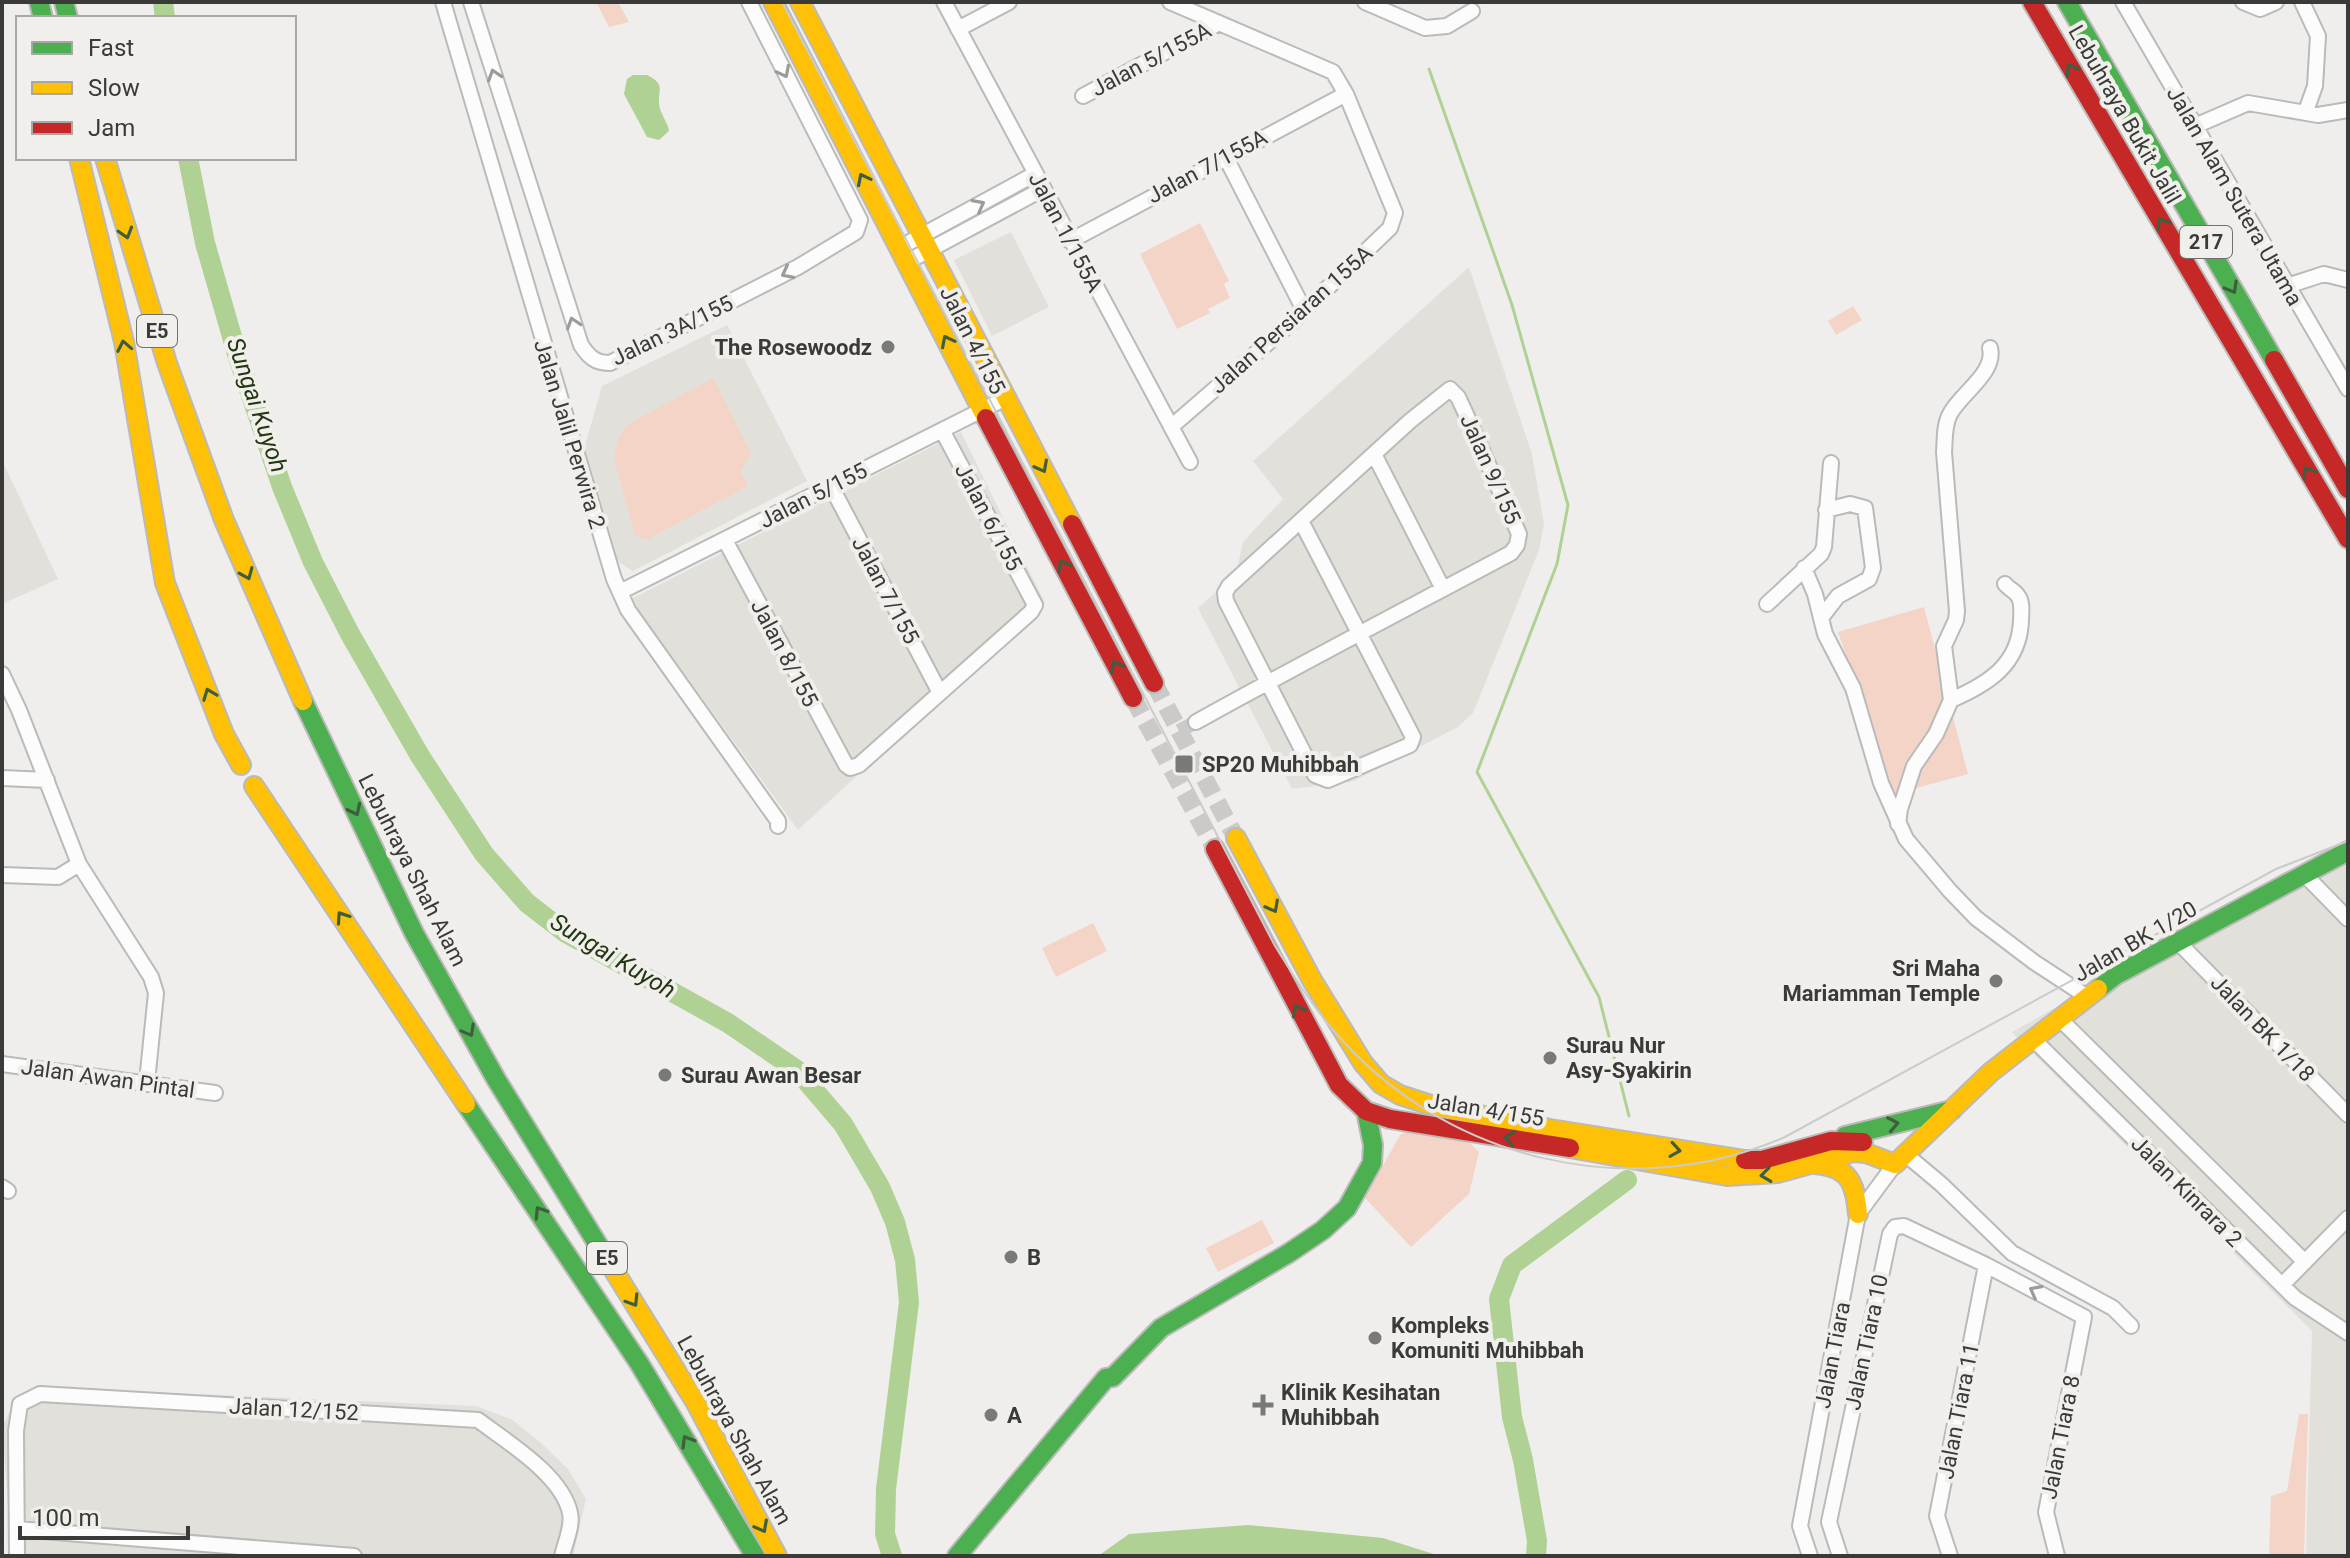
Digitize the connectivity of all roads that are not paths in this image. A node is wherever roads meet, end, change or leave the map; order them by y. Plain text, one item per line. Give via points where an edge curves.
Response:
1 (443, 2) edge
2 (471, 2) edge
3 (749, 2) edge
4 (773, 2) edge
5 (800, 2) edge
6 (944, 2) edge
7 (1009, 2) edge
8 (1170, 2) edge
9 (1365, 2) edge
10 (2032, 2) edge
11 (2067, 2) edge
12 (2123, 2) edge
13 (2243, 2) edge
14 (2276, 2) edge
15 (2302, 2) edge
16 (1472, 11) dead end
17 (1219, 23) junction
18 (958, 29) junction
19 (1346, 94) junction
20 (1083, 96) dead end
21 (2348, 110) edge
22 (2306, 111) junction
23 (2195, 126) junction
24 (1225, 156) junction
25 (79, 160) edge
26 (106, 160) edge
27 (1035, 174) junction
28 (1043, 189) junction
29 (1070, 241) junction
30 (926, 243) junction
31 (903, 255) junction
32 (2348, 280) edge
33 (2287, 286) junction
34 (1304, 310) junction
35 (1990, 348) dead end
36 (2348, 389) edge
37 (1006, 398) junction
38 (982, 410) junction
39 (1171, 427) junction
40 (942, 430) junction
41 (1374, 454) junction
42 (1190, 462) dead end
43 (1831, 463) dead end
44 (831, 486) junction
45 (2348, 489) edge
46 (1826, 510) junction
47 (1301, 521) junction
48 (2348, 539) edge
49 (725, 540) junction
50 (1804, 568) junction
51 (2005, 584) dead end
52 (1443, 589) junction
53 (620, 592) junction
54 (1767, 604) dead end
55 (1821, 618) junction
56 (1360, 633) junction
57 (2, 674) edge
58 (1154, 683) tunnel mouth
59 (1268, 683) junction
60 (940, 693) junction
61 (1133, 698) tunnel mouth
62 (1951, 700) junction
63 (1196, 722) tunnel mouth
64 (241, 765) dead end
65 (2, 778) edge
66 (47, 780) junction
67 (254, 786) dead end
68 (1898, 825) junction
69 (778, 826) dead end
70 (1236, 838) tunnel mouth
71 (1215, 849) tunnel mouth
72 (2348, 851) edge
73 (79, 864) junction
74 (2, 875) edge
75 (2305, 875) junction
76 (2348, 919) edge
77 (2177, 941) junction
78 (2086, 996) junction
79 (2059, 1018) junction
80 (2033, 1039) junction
81 (2, 1064) edge
82 (147, 1082) junction
83 (215, 1093) dead end
84 (1956, 1108) junction
85 (1366, 1111) junction
86 (2348, 1115) edge
87 (1831, 1141) junction
88 (1900, 1158) junction
89 (1812, 1164) junction
90 (1858, 1214) junction
91 (2348, 1218) edge
92 (2305, 1262) junction
93 (1986, 1265) junction
94 (2282, 1285) junction
95 (2131, 1326) dead end
96 (2348, 1333) edge
97 (1109, 1382) junction
98 (17, 1529) junction
99 (154, 1539) junction
100 (17, 1556) edge
101 (154, 1556) edge
102 (354, 1556) edge
103 (562, 1556) edge
104 (755, 1556) edge
105 (777, 1556) edge
106 (957, 1556) edge
107 (968, 1556) edge
108 (1810, 1556) edge
109 (1840, 1556) edge
110 (1950, 1556) edge
111 (2057, 1556) edge

1 - 53 street, Jalan Jalil Perwira 2
3 -> 2 street, Jalan 3A/155 via 860,227 798,267 610,363 589,357 581,345
31 -> 4 main road, Jalan 4/155
5 - 30 main road, Jalan 4/155
6 - 18 street, Jalan 1/155A
7 - 18 street
8 - 17 street
9 - 16 street via 1425,28 1447,26
48 -> 10 main road, Lebuhraya Bukit Jalil / 217
11 -> 45 main road, Lebuhraya Bukit Jalil / 217
12 - 23 street, Jalan Alam Sutera Utama
13 - 14 street via 2260,9
15 - 22 street via 2318,36 2315,86
17 - 19 street via 1325,67
17 - 20 street, Jalan 5/155A
18 - 27 street, Jalan 1/155A
19 - 24 street, Jalan 7/155A
19 - 34 street, Jalan Persiaran 155A via 1395,213 1390,228
21 - 22 street via 2318,115
22 - 23 street via 2248,103
23 - 33 street, Jalan Alam Sutera Utama
24 - 29 street, Jalan 7/155A
24 - 34 street
64 -> 25 main road, E5 via 165,583 124,342
26 -> 105 main road, Lebuhraya Shah Alam / E5 via 167,363 224,520 285,664 414,933 496,1079 696,1403
27 - 28 street, Jalan 1/155A
30 -> 27 street
28 - 29 street, Jalan 1/155A
28 - 30 street
29 - 39 street, Jalan 1/155A
30 - 31 street
30 - 37 main road, Jalan 4/155
38 -> 31 main road, Jalan 4/155
32 - 33 street via 2324,274
33 - 36 street, Jalan Alam Sutera Utama
34 - 39 street, Jalan Persiaran 155A
35 - 62 street via 1990,361 1950,413 1946,427 1957,611 1944,646
37 - 38 street, Jalan 5/155
37 -> 58 main road, Jalan 4/155
38 - 40 street, Jalan 5/155
61 -> 38 main road, Jalan 4/155
39 - 42 street, Jalan 1/155A
40 - 44 street, Jalan 5/155
40 - 60 street, Jalan 6/155 via 1035,605
41 - 47 street, Jalan 9/155
41 - 52 street
41 - 52 street, Jalan 9/155 via 1453,390 1519,534 1511,553
43 - 46 street
44 - 49 street, Jalan 5/155
44 - 60 street, Jalan 7/155
46 - 50 street via 1824,547
46 - 55 street via 1850,504 1865,508 1873,568 1869,579 1838,596
47 - 56 street
47 - 59 street, Jalan 9/155 via 1225,593
49 - 53 street, Jalan 5/155
49 - 60 street, Jalan 8/155 via 850,768
50 - 54 street
50 - 55 street
51 - 62 street via 2021,603 2015,651 1991,679
52 - 56 street, Jalan 9/155
53 - 69 street, Jalan Jalil Perwira 2
55 - 68 street via 1853,688
56 - 59 street, Jalan 9/155
56 - 59 street via 1413,737 1410,745 1335,779 1322,779 1315,775
57 - 66 street
59 - 63 street, Jalan 9/155
62 - 68 street via 1914,766
65 - 66 street
66 - 73 street
104 -> 67 main road, Lebuhraya Shah Alam / E5 via 639,1363
68 - 78 street via 1961,904
70 -> 87 main road, Jalan 4/155 via 1363,1063 1381,1084 1400,1095 1550,1129 1744,1160
85 -> 71 main road via 1339,1085
72 - 75 main road, Jalan BK 1/20
73 - 74 street via 58,877
73 - 82 street via 156,993
75 - 76 street
75 - 77 main road, Jalan BK 1/20
77 - 78 main road, Jalan BK 1/20
77 - 86 street, Jalan BK 1/18
78 - 79 main road, Jalan BK 1/20
79 - 80 main road, Jalan BK 1/20
79 - 92 street
80 - 84 main road, Jalan BK 1/20
80 - 94 street, Jalan Kinrara 2
81 - 82 street, Jalan Awan Pintal
82 - 83 street, Jalan Awan Pintal
87 -> 84 main road
84 - 88 main road, Jalan BK 1/20
89 -> 85 main road, Jalan 4/155 via 1778,1173 1727,1176
85 - 97 main road via 1372,1163 1347,1208 1289,1253 1161,1328
87 - 88 main road, Jalan 4/155 via 1865,1142
88 - 89 main road, Jalan 4/155 via 1854,1152
88 - 90 street, Jalan Tiara
88 - 95 street via 1941,1184 2012,1253 2113,1308
89 - 90 main road via 1833,1164 1846,1174 1856,1190
90 - 108 street, Jalan Tiara via 1800,1526
91 - 92 street
92 - 94 street
93 - 109 street, Jalan Tiara 10 via 1904,1226 1890,1234 1829,1522
93 - 110 street, Jalan Tiara 11 via 1937,1516
111 -> 93 street, Jalan Tiara 8 via 2046,1512 2084,1317
94 - 96 street, Jalan Kinrara 2
97 - 106 main road
97 - 107 main road
98 - 99 street
98 - 100 street
98 - 103 street, Jalan 12/152 via 20,1404 40,1394 478,1420 531,1460 566,1501 571,1515
99 - 101 street
99 - 102 street

